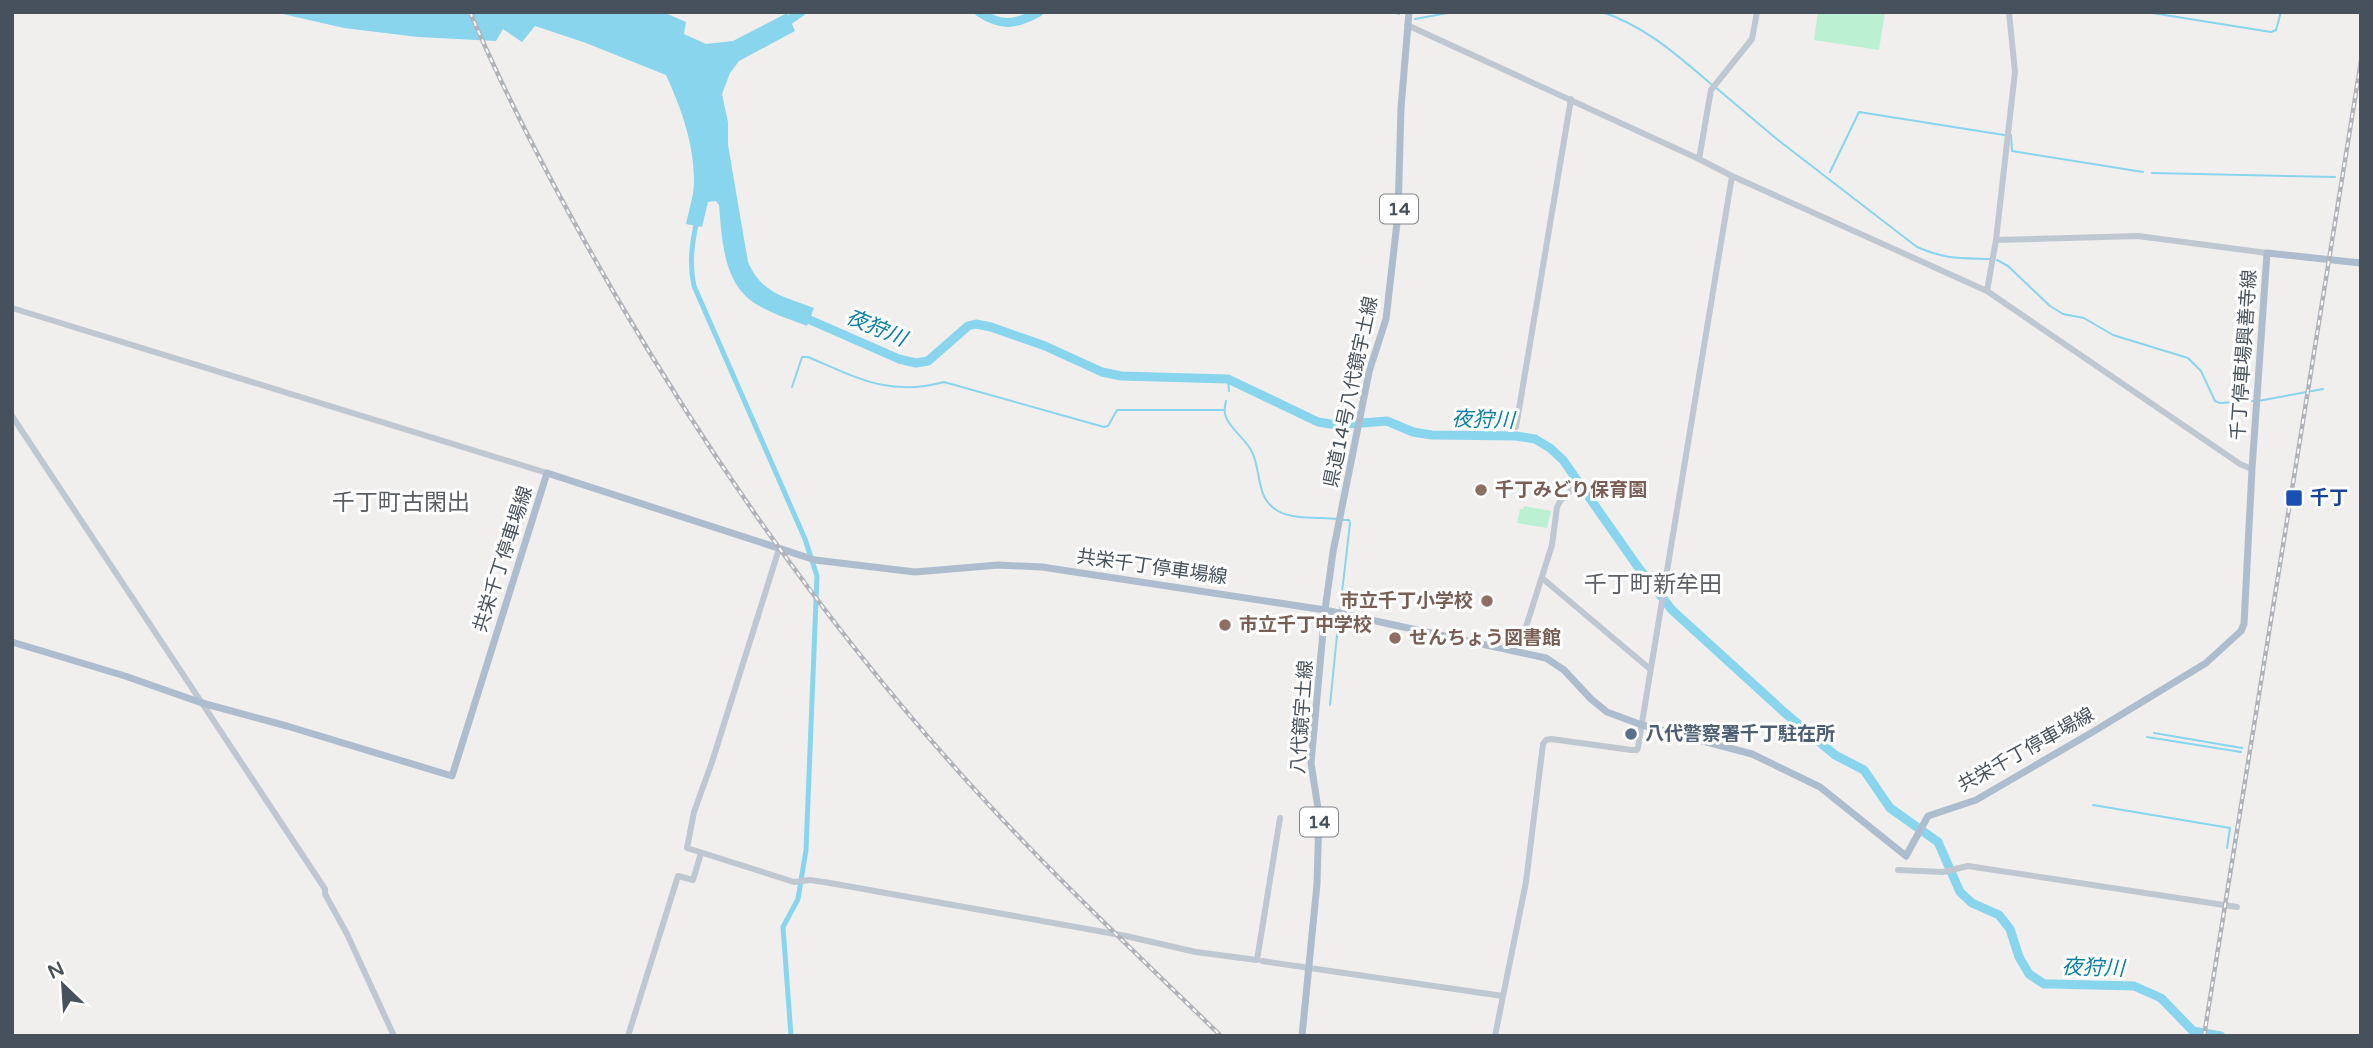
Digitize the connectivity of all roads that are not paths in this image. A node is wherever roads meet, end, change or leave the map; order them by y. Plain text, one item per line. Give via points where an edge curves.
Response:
1 (1409, 12) edge
2 (1757, 12) edge
3 (2009, 12) edge
4 (1407, 25) junction
5 (1571, 99) junction
6 (1699, 159) junction
7 (1731, 176) junction
8 (1996, 240) junction
9 (2267, 253) junction
10 (2361, 263) edge
11 (1987, 291) junction
12 (12, 308) edge
13 (12, 416) edge
14 (1516, 427) dead end
15 (2252, 469) junction
16 (547, 473) junction
17 (1574, 488) dead end
18 (779, 549) junction
19 (1542, 578) junction
20 (1327, 610) junction
21 (12, 642) edge
22 (1518, 652) junction
23 (1650, 669) junction
24 (202, 703) junction
25 (1642, 725) junction
26 (1280, 818) dead end
27 (701, 853) junction
28 (1898, 870) dead end
29 (2237, 907) dead end
30 (1262, 961) dead end
31 (1308, 968) junction
32 (1503, 996) junction
33 (394, 1036) edge
34 (628, 1036) edge
35 (1302, 1036) edge
36 (1495, 1036) edge

1 - 4 main road, 県道14号八代鏡宇土線 / 14
2 - 6 street via 1752,39 1709,97
3 - 8 street via 2015,72
4 - 5 street
4 - 20 main road, 県道14号八代鏡宇土線 / 14 via 1396,241 1386,319 1369,372
5 - 6 street
5 - 14 street
6 - 7 street
7 - 11 street
7 - 23 street
8 - 9 street via 2138,236
8 - 11 street
9 - 10 main road, 千丁停車場興善寺線
9 - 15 main road, 千丁停車場興善寺線
11 - 15 street
12 - 16 street
13 - 24 street
15 - 25 main road, 共栄千丁停車場線 via 2241,631 2214,657 2178,681 1976,800 1928,816 1906,856 1820,786 1730,747
16 - 18 main road, 共栄千丁停車場線
16 - 24 main road, 共栄千丁停車場線 via 452,776
17 - 19 street via 1557,507
18 - 20 main road, 共栄千丁停車場線 via 815,560 915,572 1042,567
18 - 27 street via 694,811 687,848
19 - 22 street
19 - 23 street
20 - 22 main road, 共栄千丁停車場線
20 - 31 main road, 八代鏡宇土線 / 14 via 1311,763 1319,840
21 - 24 main road, 共栄千丁停車場線
22 - 25 main road, 共栄千丁停車場線 via 1555,663 1598,706
23 - 25 street
24 - 33 street via 325,889
25 - 32 street via 1637,750 1551,739 1543,744 1526,882
26 - 27 street via 1257,960 810,880 794,882
27 - 34 street via 693,880 678,876
28 - 29 street via 1945,872 1969,866
30 - 31 street
31 - 32 street
31 - 35 main road, 八代鏡宇土線 / 14
32 - 36 street

